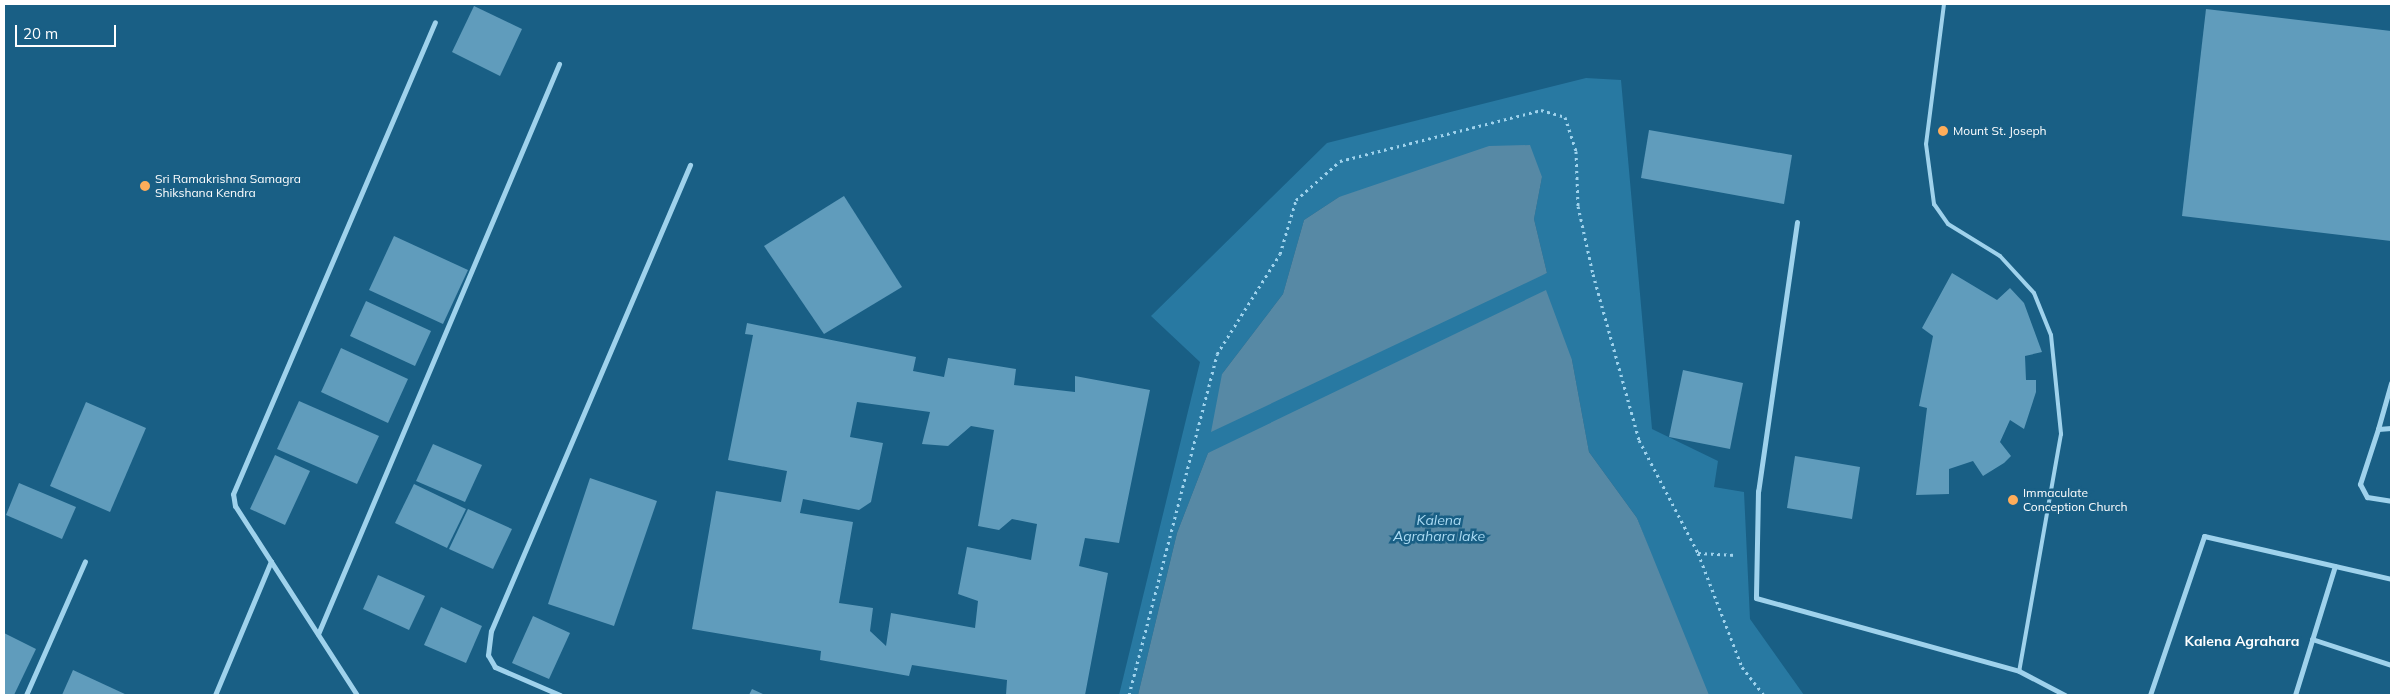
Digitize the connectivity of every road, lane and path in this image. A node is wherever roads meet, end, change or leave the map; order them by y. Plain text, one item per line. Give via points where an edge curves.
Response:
1 (1944, 4) edge
2 (434, 22) dead end
3 (559, 64) dead end
4 (690, 165) dead end
5 (1797, 222) dead end
6 (2391, 382) edge
7 (2391, 428) edge
8 (2378, 429) junction
9 (2391, 501) edge
10 (1698, 553) junction
11 (1756, 556) junction
12 (85, 561) dead end
13 (271, 561) junction
14 (2335, 566) junction
15 (2391, 580) edge
16 (318, 634) junction
17 (2312, 639) junction
18 (2391, 665) edge
19 (2019, 671) junction
20 (26, 695) edge
21 (215, 695) edge
22 (357, 695) edge
23 (560, 695) edge
24 (1129, 695) edge
25 (1764, 695) edge
26 (2065, 695) edge
27 (2150, 695) edge
28 (2294, 695) edge

1 - 19 lane via 1926,144 1934,204 1948,224 2000,256 2034,293 2051,335 2061,434
2 - 13 street via 236,483 235,506
3 - 16 street
4 - 23 street via 491,631 488,655 495,666
5 - 11 street via 1758,491
6 - 8 street
7 - 8 street
8 - 9 street via 2360,492
10 - 11 path
10 - 24 path via 1639,440 1593,274 1578,206 1576,151 1565,117 1541,110 1499,119 1340,161 1296,200 1280,254 1217,354
10 - 25 path via 1742,667
11 - 19 street via 1756,598
12 - 20 street
13 - 16 street
13 - 21 street
14 - 15 street
14 - 17 street
14 - 27 street via 2204,536
16 - 22 street
17 - 18 street
17 - 28 street
19 - 26 street

